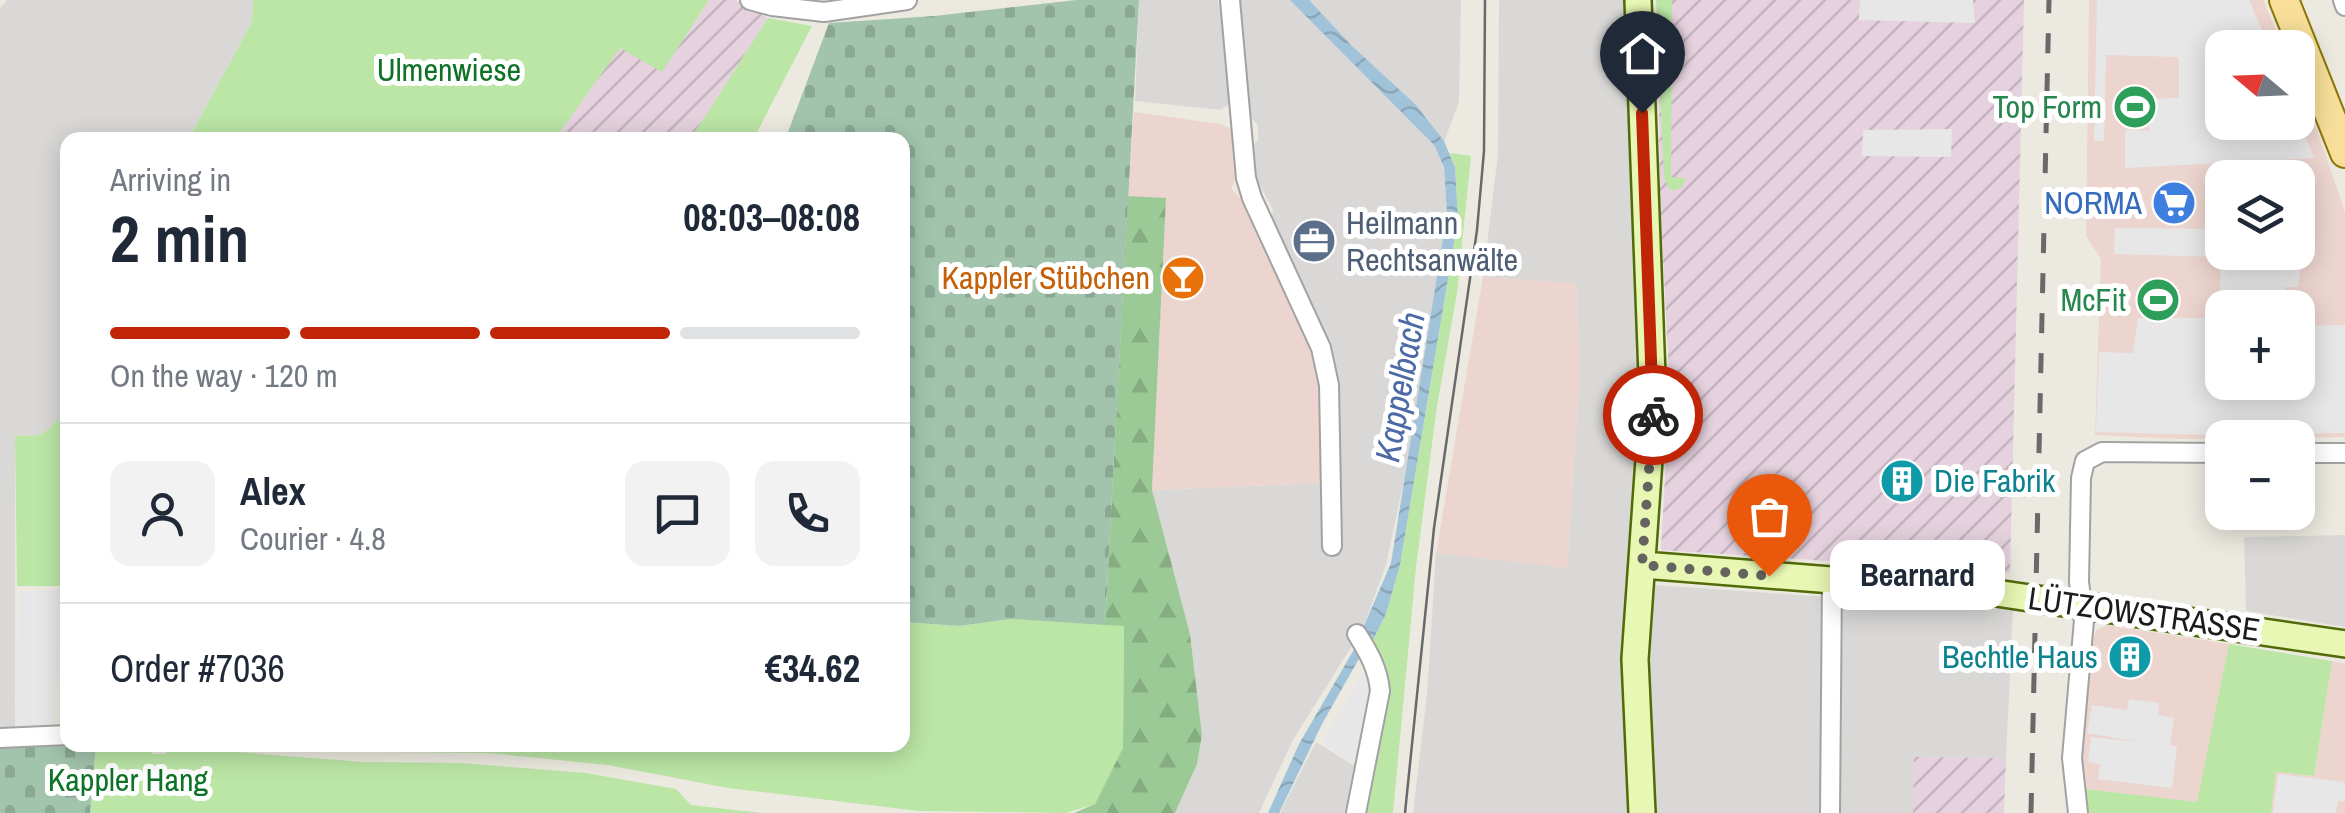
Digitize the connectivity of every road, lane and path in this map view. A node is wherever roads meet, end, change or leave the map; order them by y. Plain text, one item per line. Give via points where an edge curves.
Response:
1 (750, 0) edge
2 (907, 0) edge
3 (1230, 0) edge
4 (1638, 0) edge
5 (2284, 0) edge
6 (2304, 0) edge
7 (2345, 99) edge
8 (2345, 153) edge
9 (2205, 452) edge
10 (2315, 453) edge
11 (2345, 453) edge
12 (1332, 546) dead end
13 (1642, 565) junction
14 (1832, 580) junction
15 (2080, 603) junction
16 (1358, 634) dead end
17 (2345, 644) edge
18 (60, 735) edge
19 (0, 738) edge
20 (1356, 813) edge
21 (1642, 813) edge
22 (1830, 813) edge
23 (2078, 813) edge

1 - 2 street via 824,12
3 - 12 street via 1246,178 1325,365
4 - 13 main road via 1653,403
5 - 8 main road
6 - 7 main road
9 - 15 street via 2102,452 2085,461
10 - 11 street
13 - 14 main road, LÜTZOWSTRASSE
13 - 21 main road via 1635,659
14 - 15 main road, LÜTZOWSTRASSE
14 - 22 street
15 - 17 main road, LÜTZOWSTRASSE
15 - 23 street via 2072,758
16 - 20 street via 1380,691
18 - 19 street

